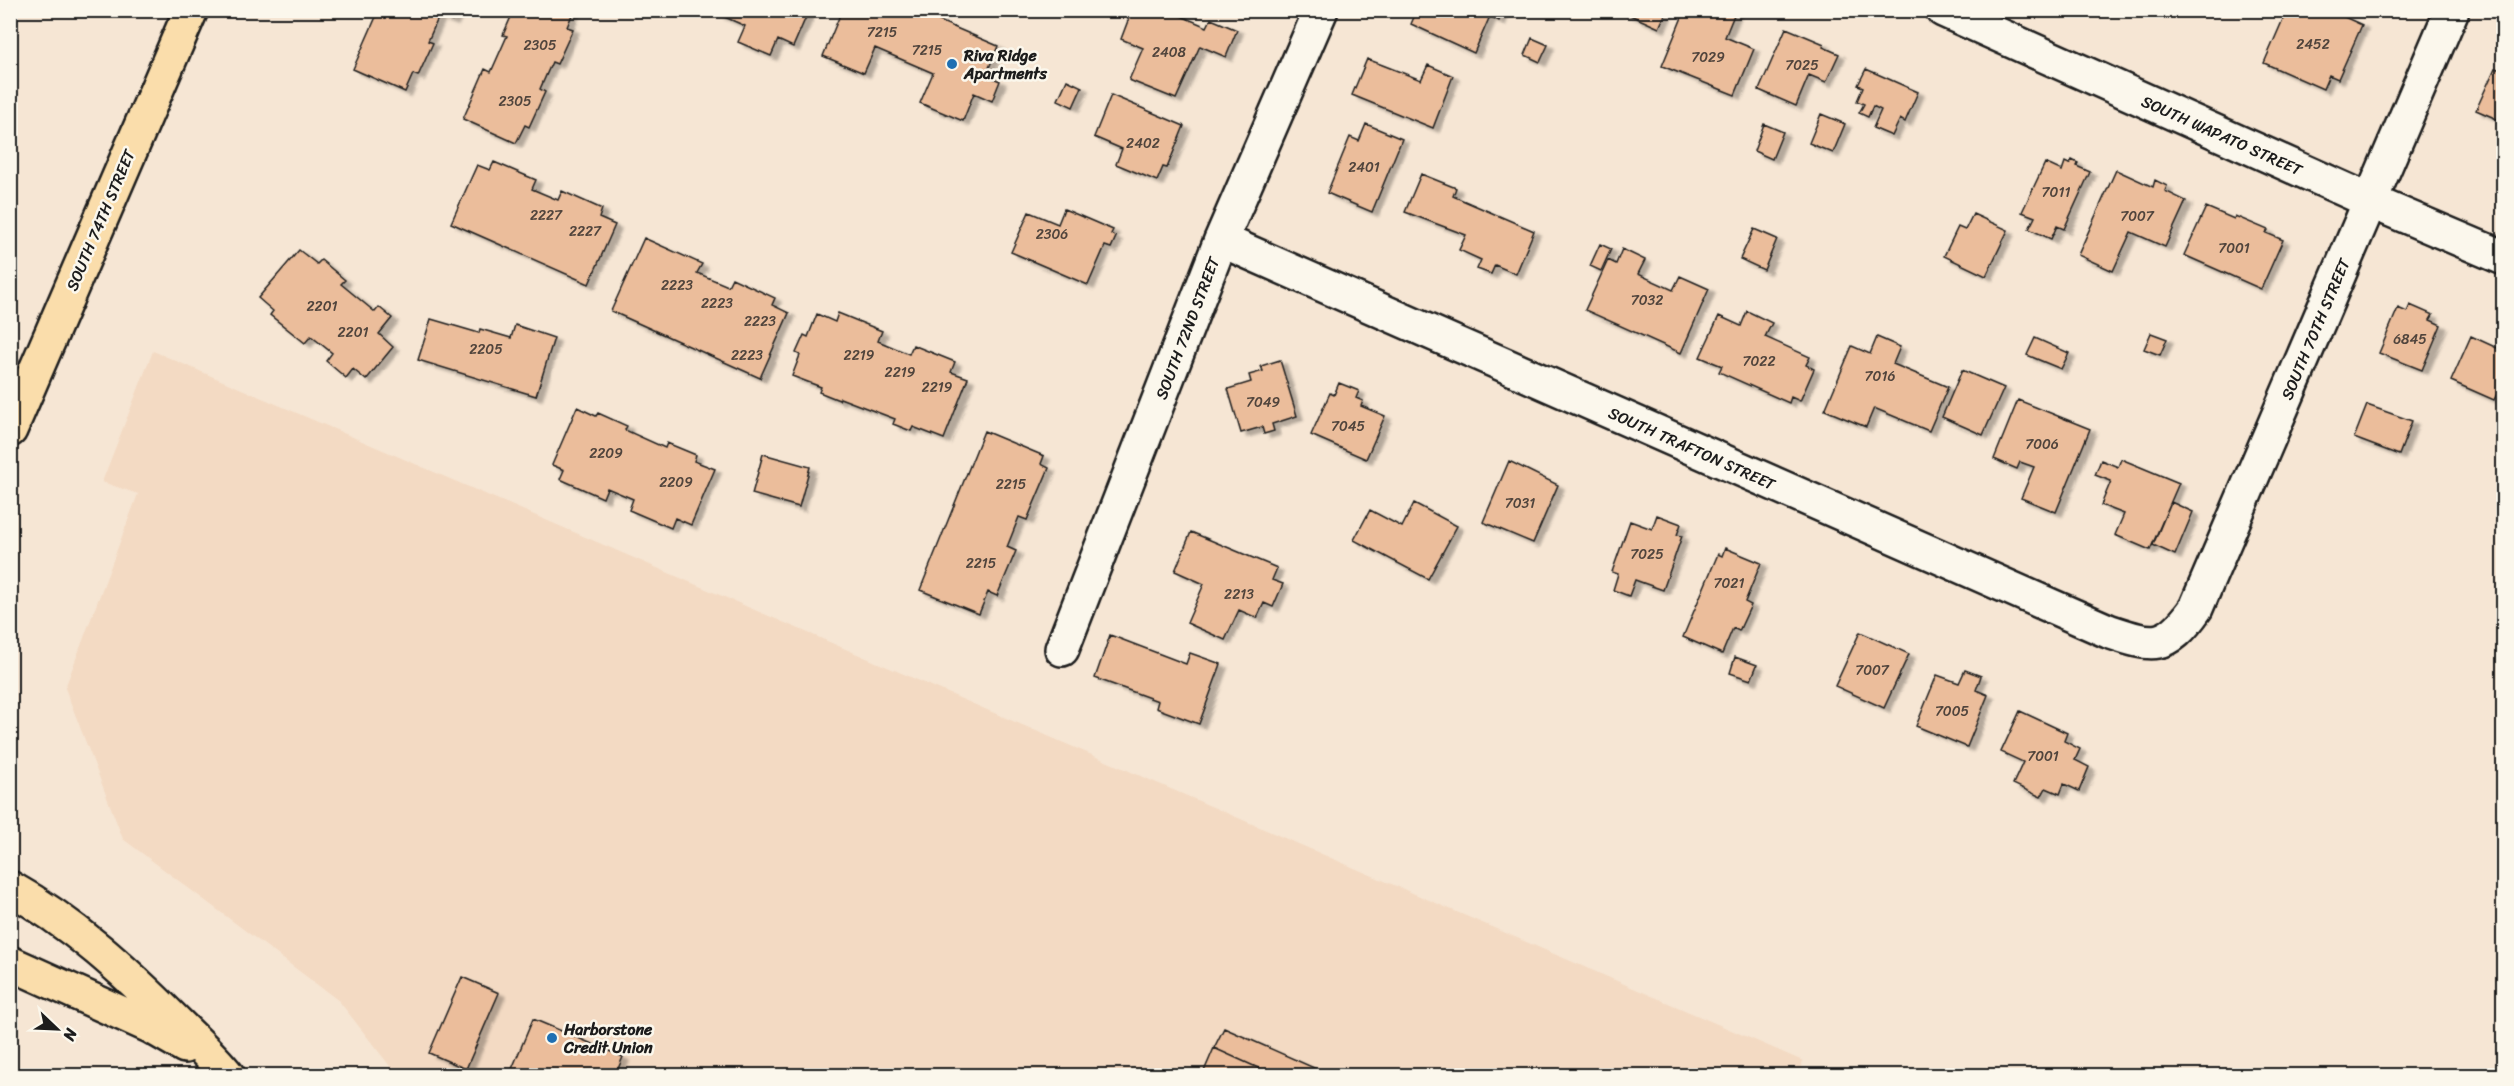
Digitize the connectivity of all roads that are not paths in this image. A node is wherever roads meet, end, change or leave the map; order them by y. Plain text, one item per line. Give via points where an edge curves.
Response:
1 (191, 10) edge
2 (1321, 10) edge
3 (1942, 10) edge
4 (2452, 10) edge
5 (2370, 201) junction
6 (1221, 240) junction
7 (2504, 258) edge
8 (10, 430) edge
9 (2167, 640) joint
10 (1062, 650) dead end
11 (10, 888) edge
12 (10, 963) edge
13 (226, 1072) edge

1 - 8 main road, SOUTH 74TH STREET
2 - 6 street, SOUTH 72ND STREET
3 - 5 street, SOUTH WAPATO STREET
4 - 5 street, SOUTH 70TH STREET
5 - 7 street, SOUTH WAPATO STREET
5 - 9 street, SOUTH 70TH STREET via 2196,608 2183,627
6 - 9 street, SOUTH TRAFTON STREET via 2108,630 2146,642
6 - 10 street, SOUTH 72ND STREET
11 - 13 main road via 80,934
12 - 13 main road via 152,1028

